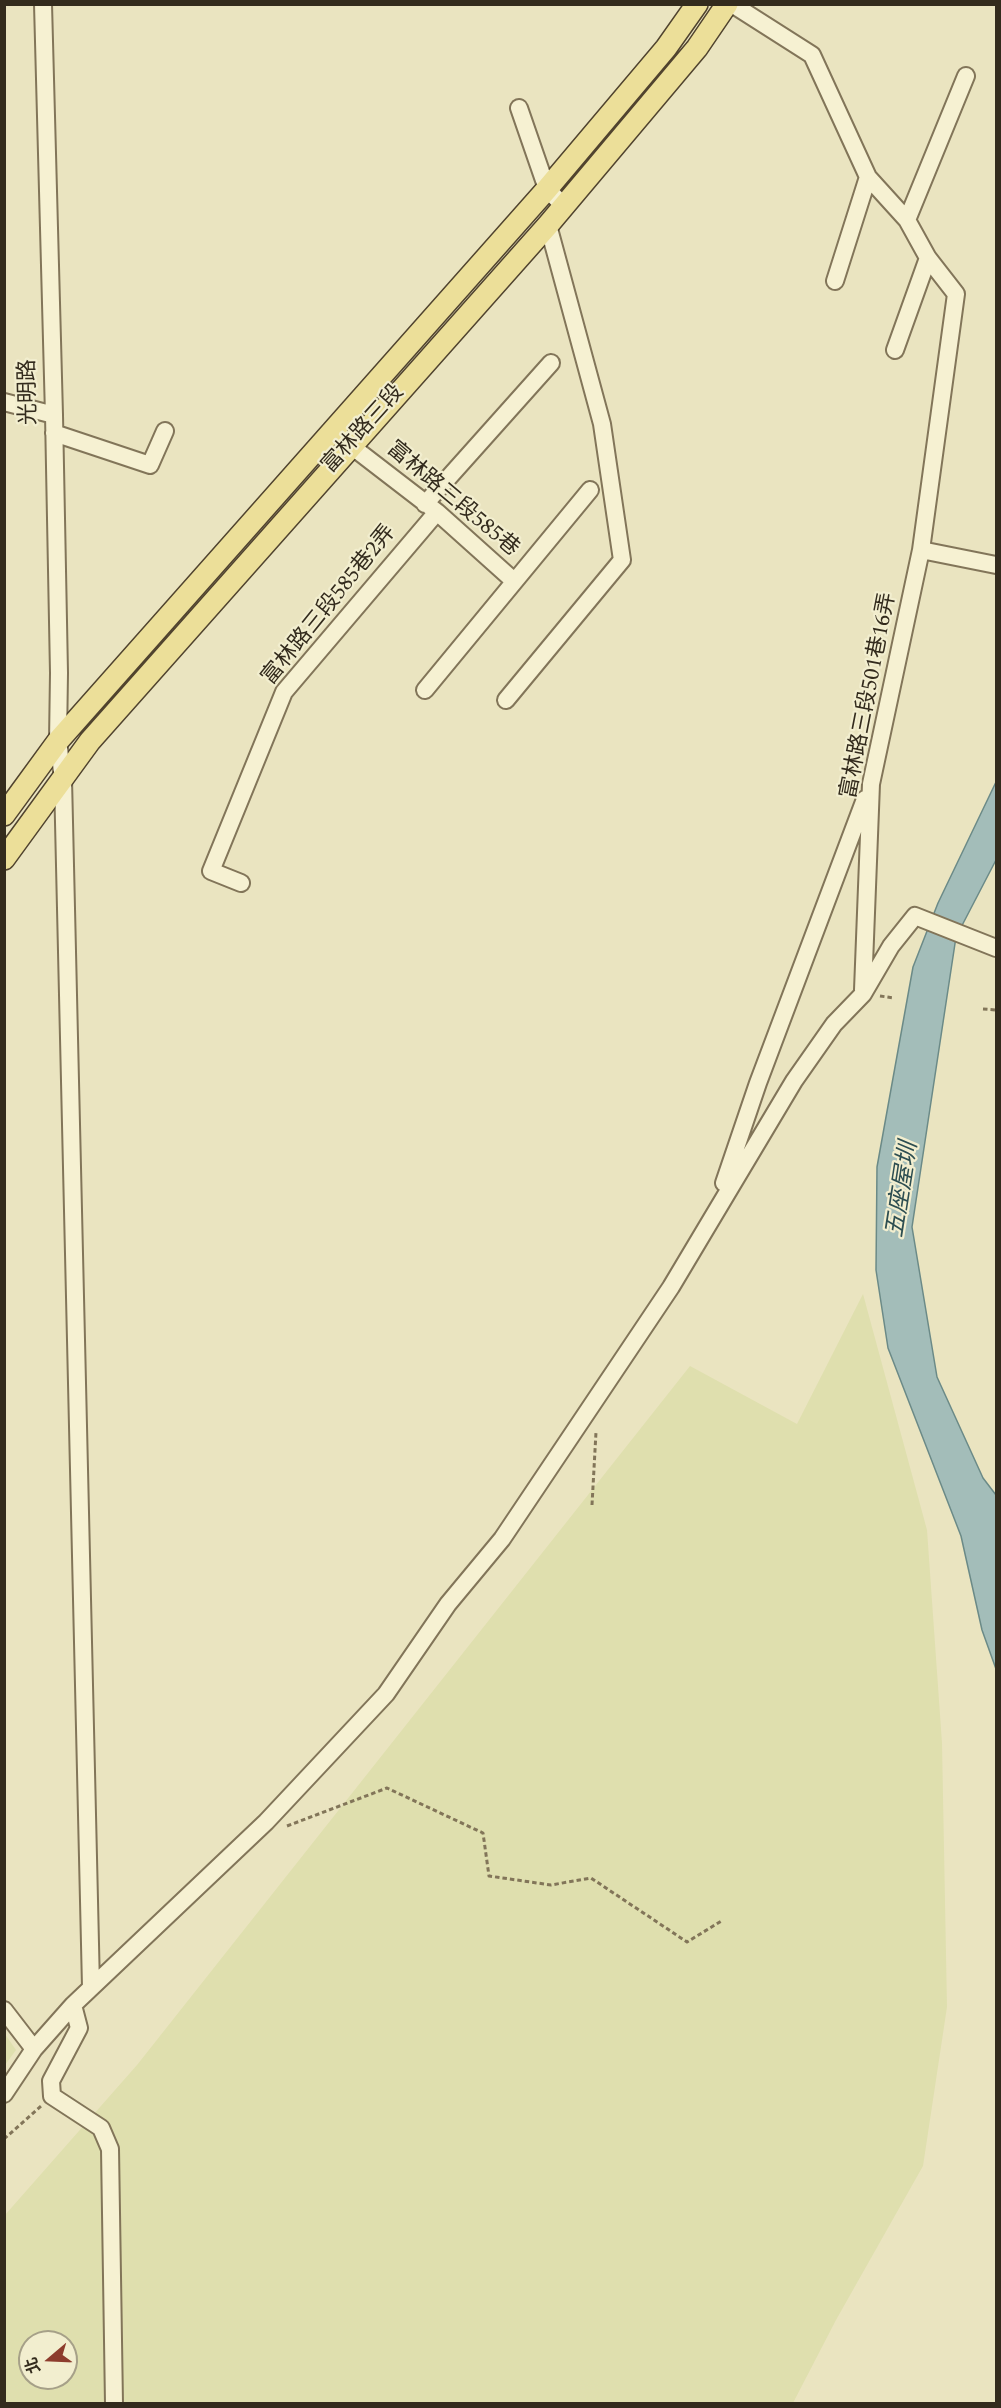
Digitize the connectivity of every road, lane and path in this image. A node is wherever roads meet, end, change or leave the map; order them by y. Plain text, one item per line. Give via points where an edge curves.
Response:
1 (44, 4) edge
2 (697, 4) edge
3 (730, 4) edge
4 (966, 76) dead end
5 (519, 108) dead end
6 (868, 177) junction
7 (547, 189) junction
8 (564, 206) junction
9 (907, 220) junction
10 (549, 225) junction
11 (928, 258) junction
12 (835, 281) dead end
13 (895, 350) dead end
14 (551, 363) dead end
15 (4, 402) edge
16 (54, 415) junction
17 (333, 429) junction
18 (165, 431) dead end
19 (54, 433) junction
20 (350, 445) junction
21 (590, 490) dead end
22 (431, 508) junction
23 (921, 550) junction
24 (996, 565) edge
25 (514, 581) junction
26 (425, 690) dead end
27 (506, 700) dead end
28 (58, 741) junction
29 (63, 779) junction
30 (871, 784) junction
31 (4, 815) edge
32 (4, 859) edge
33 (242, 883) dead end
34 (996, 948) edge
35 (863, 994) junction
36 (983, 1009) dead end
37 (996, 1010) edge
38 (713, 1215) junction
39 (596, 1428) dead end
40 (592, 1505) dead end
41 (284, 1827) dead end
42 (723, 1920) dead end
43 (91, 1987) junction
44 (74, 2005) junction
45 (4, 2010) edge
46 (34, 2049) junction
47 (4, 2094) edge
48 (52, 2096) junction
49 (4, 2139) edge
50 (114, 2403) edge

1 - 16 street, 光明路
2 - 7 main road, 富林路三段 via 666,48
3 - 6 street, 富林路三段501巷16弄 via 812,55
3 - 8 main road, 富林路三段
4 - 9 street
5 - 7 street
6 - 9 street, 富林路三段501巷16弄
6 - 12 street
7 - 8 street
7 - 17 main road, 富林路三段
8 - 10 main road, 富林路三段
9 - 11 street, 富林路三段501巷16弄
10 - 20 main road, 富林路三段
10 - 27 street via 602,424 622,560
11 - 13 street
11 - 23 street, 富林路三段501巷16弄 via 957,294
14 - 22 street
15 - 16 street
16 - 19 street, 光明路
17 - 20 street, 富林路三段585巷
17 - 28 main road, 富林路三段
18 - 19 street via 150,465
19 - 28 street, 光明路
20 - 22 street, 富林路三段585巷
20 - 29 main road, 富林路三段 via 90,741
21 - 25 street
22 - 25 street, 富林路三段585巷
22 - 33 street, 富林路三段585巷2弄 via 284,692 211,871
23 - 24 street
23 - 30 street, 富林路三段501巷16弄
25 - 26 street
28 - 29 street, 光明路
28 - 31 main road, 富林路三段
29 - 32 main road, 富林路三段
29 - 43 street, 光明路
30 - 35 street, 富林路三段501巷16弄
30 - 38 street via 758,1083
34 - 35 street via 915,916 891,946
35 - 38 street via 834,1024 794,1081
36 - 37 path
38 - 43 street via 670,1287 502,1539 448,1604 387,1694 266,1822
39 - 40 path
41 - 42 path via 387,1788 483,1833 489,1876 550,1885 591,1878 687,1942
43 - 44 street
44 - 46 street
44 - 48 street via 79,2028 51,2081
45 - 46 street
46 - 47 street
48 - 49 path
48 - 50 street via 101,2128 110,2149

